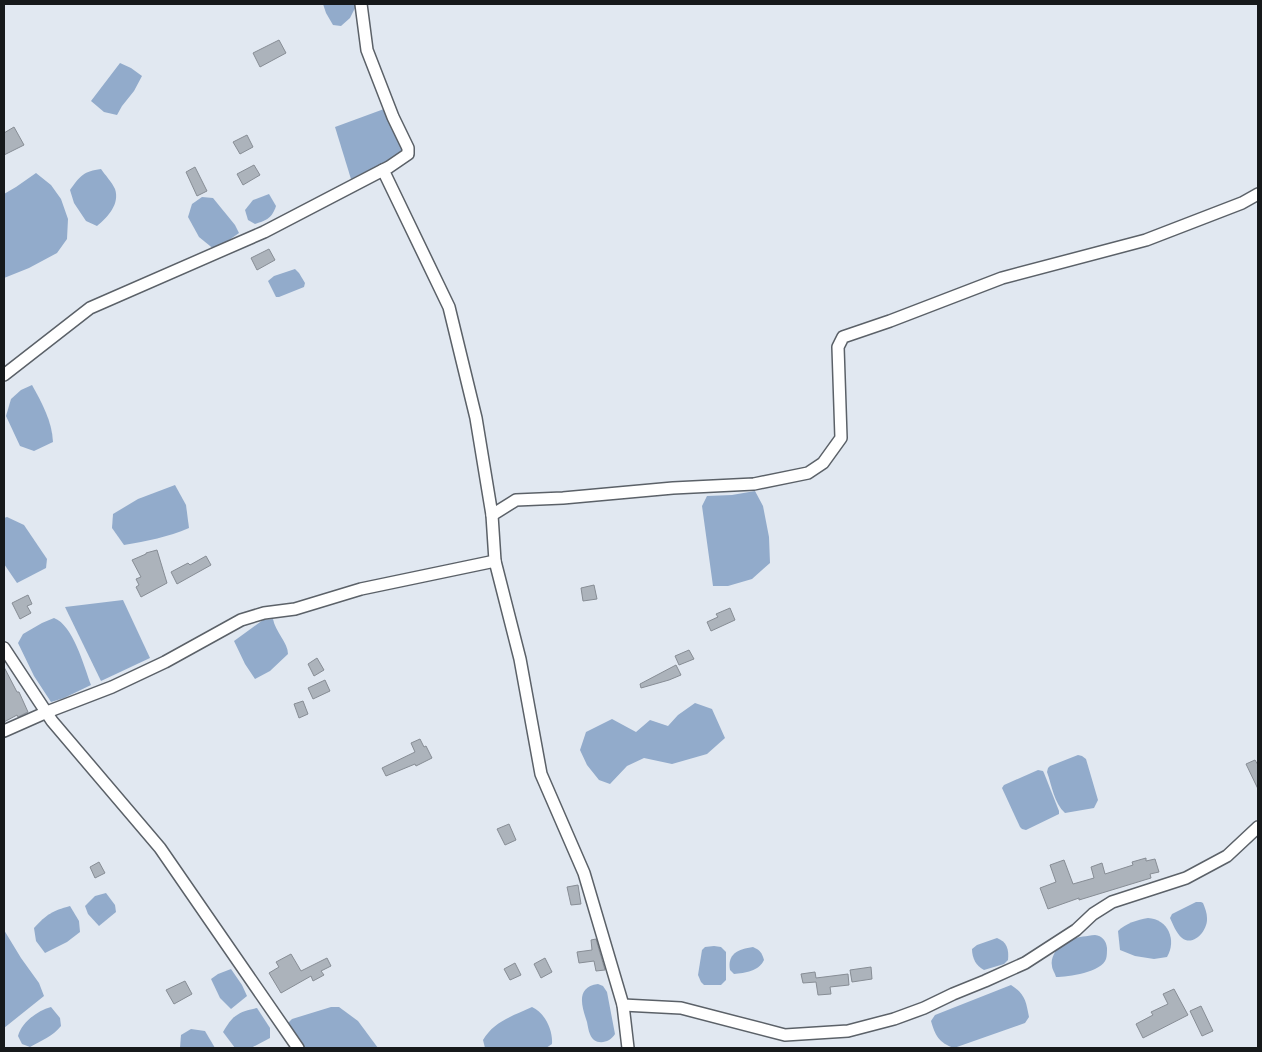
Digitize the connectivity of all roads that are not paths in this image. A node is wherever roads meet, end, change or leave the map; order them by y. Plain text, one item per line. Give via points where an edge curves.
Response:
1 (361, 4) edge
2 (383, 170) junction
3 (1258, 194) edge
4 (4, 375) edge
5 (492, 515) junction
6 (495, 561) junction
7 (4, 648) edge
8 (47, 712) junction
9 (4, 731) edge
10 (1258, 827) edge
11 (624, 1005) junction
12 (298, 1048) edge
13 (628, 1048) edge

1 - 2 street via 367,50 408,148 408,154
2 - 4 street via 264,232 90,308
2 - 5 street via 449,307 476,418
3 - 5 street via 1146,240 1002,278 844,337 838,347 841,438 824,463 808,473 754,484 516,500
5 - 6 street
6 - 8 street via 241,620 148,670
6 - 11 street via 520,659 541,774 584,873
7 - 8 street
8 - 9 street
8 - 12 street via 160,848
10 - 11 street via 1227,856 1186,878 1112,902 1025,963 924,1008 848,1032 785,1035 681,1008
11 - 13 street

